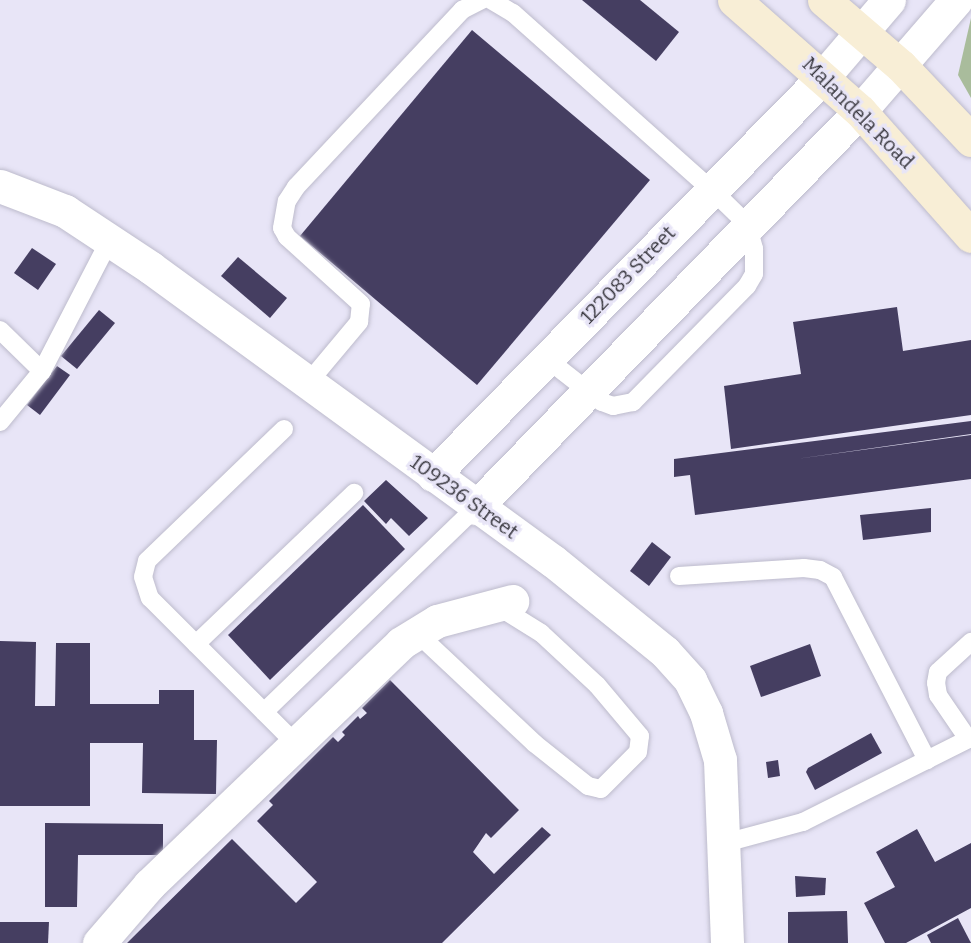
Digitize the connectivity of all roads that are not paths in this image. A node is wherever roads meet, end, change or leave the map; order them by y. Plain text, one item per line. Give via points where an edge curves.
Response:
1 (482, 0) edge
2 (491, 0) edge
3 (734, 0) edge
4 (824, 0) edge
5 (889, 0) edge
6 (956, 0) edge
7 (861, 30) junction
8 (901, 66) junction
9 (824, 76) junction
10 (860, 111) junction
11 (969, 136) edge
12 (0, 186) edge
13 (712, 190) junction
14 (747, 224) junction
15 (971, 236) edge
16 (110, 241) junction
17 (0, 330) edge
18 (548, 359) junction
19 (42, 371) junction
20 (308, 383) junction
21 (585, 392) junction
22 (0, 422) edge
23 (284, 429) dead end
24 (433, 476) junction
25 (354, 493) dead end
26 (475, 508) junction
27 (679, 576) dead end
28 (504, 603) joint
29 (417, 633) junction
30 (971, 642) edge
31 (196, 644) junction
32 (264, 712) junction
33 (969, 738) edge
34 (296, 744) junction
35 (927, 760) junction
36 (725, 843) junction
37 (99, 943) edge
38 (728, 943) edge

1 - 20 lane via 462,10 287,201 282,228 287,237 361,304 359,322
2 - 13 lane via 513,13
3 - 9 main road, Malandela Road
4 - 7 main road
5 - 7 street, 122083 Street
6 - 8 street
7 - 8 main road
7 - 9 street, 122083 Street
8 - 10 street
8 - 11 main road
9 - 10 main road, Malandela Road
9 - 13 street, 122083 Street
10 - 14 street
10 - 15 main road, Malandela Road
12 - 16 street, 109236 Street via 65,211
13 - 14 lane
13 - 18 street, 122083 Street
14 - 21 street
14 - 21 lane via 754,249 754,274 735,300 633,402 612,406
16 - 19 lane
16 - 20 street, 109236 Street
17 - 19 lane
18 - 21 lane
18 - 24 street, 122083 Street
19 - 22 lane
20 - 24 street, 109236 Street
21 - 26 street
23 - 31 lane via 147,561 143,587
24 - 26 street, 109236 Street
25 - 31 lane
26 - 32 lane
26 - 36 street, 109236 Street via 630,621 690,680 706,713 720,760
27 - 35 lane via 804,568 833,577
28 - 29 street via 437,621
28 - 29 lane via 597,686 640,736 638,752 601,789 588,786 534,743
29 - 34 street via 401,643
30 - 33 lane via 938,672 936,683 938,695
31 - 32 lane
32 - 34 lane
33 - 35 lane
34 - 37 street via 149,885
35 - 36 lane via 803,822
36 - 38 street, 109236 Street

